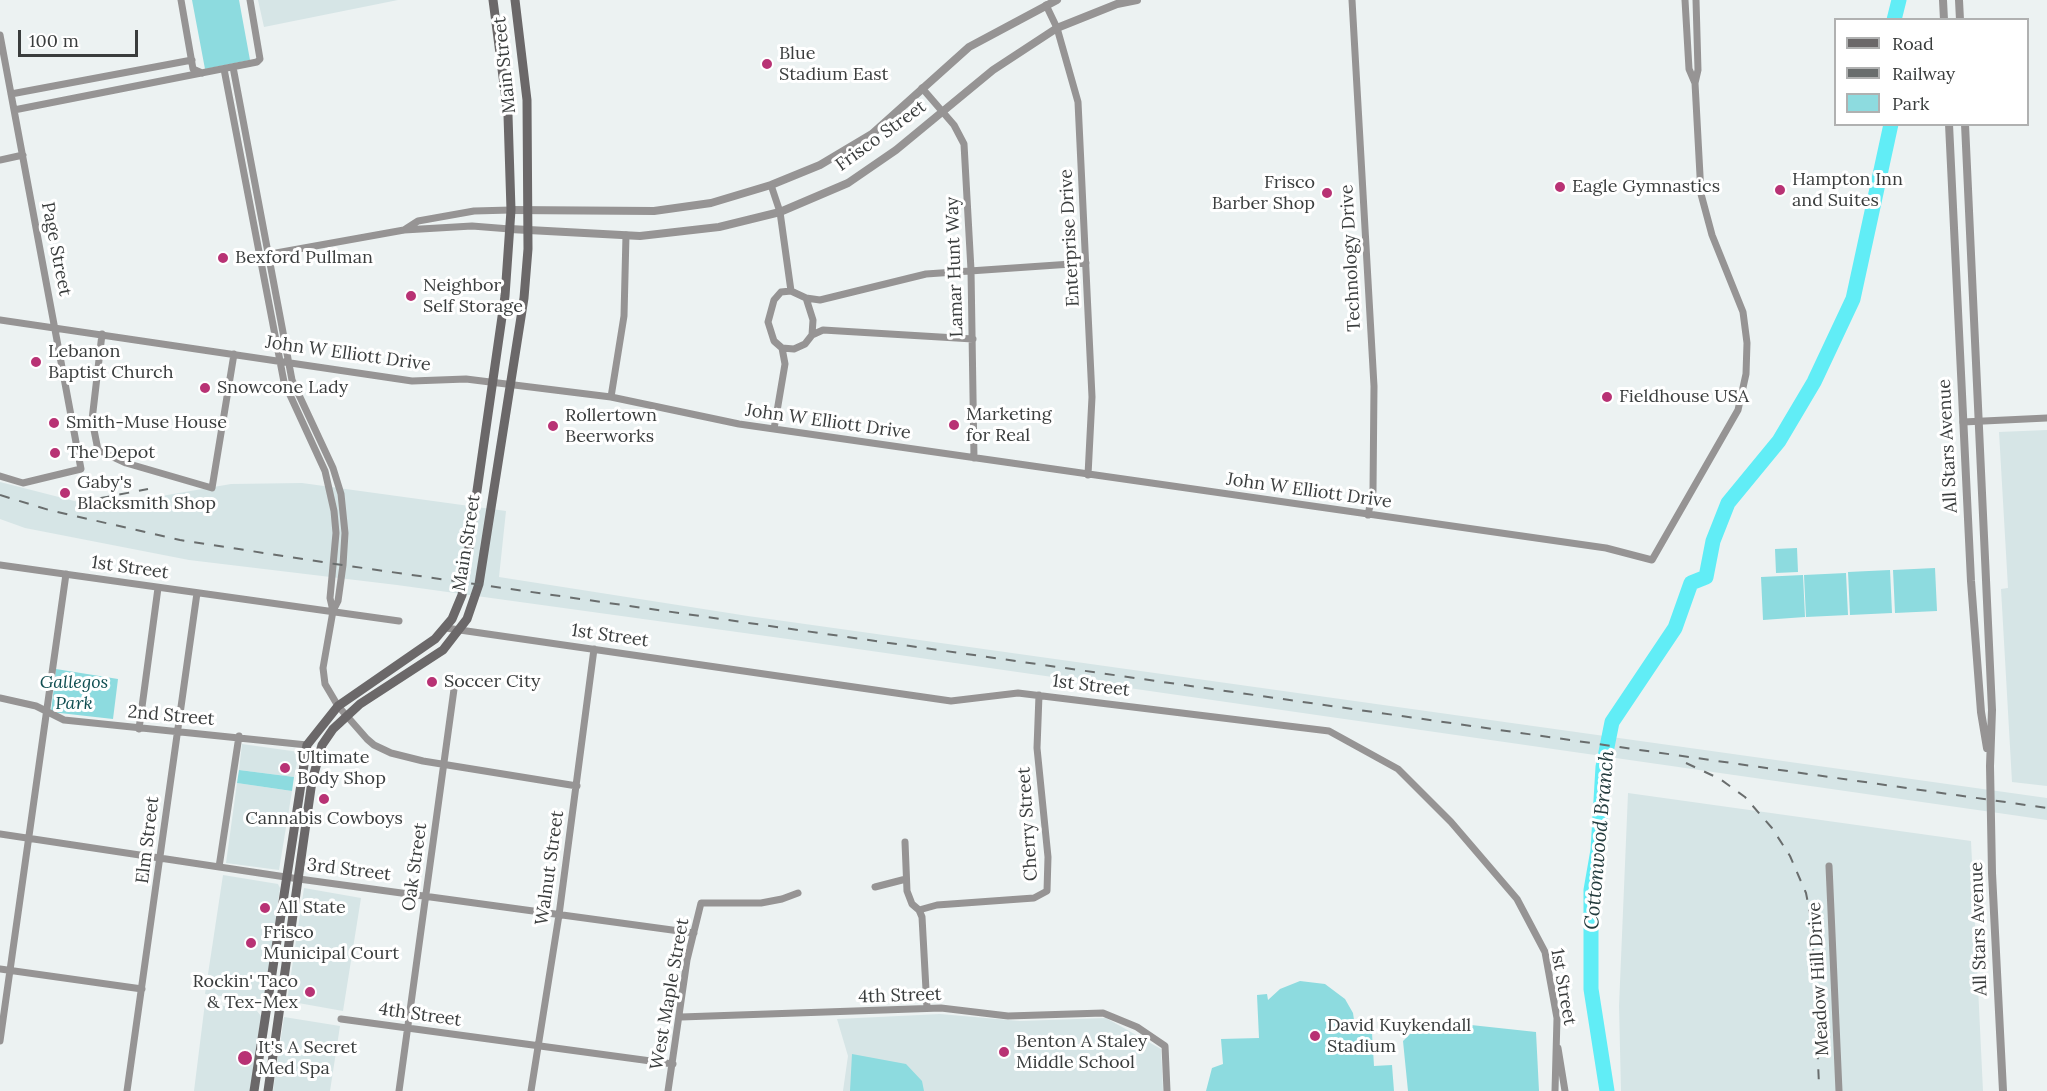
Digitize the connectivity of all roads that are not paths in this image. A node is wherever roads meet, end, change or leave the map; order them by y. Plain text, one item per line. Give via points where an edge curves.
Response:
1 (181, 0) edge
2 (250, 0) edge
3 (493, 0) edge
4 (515, 0) edge
5 (1057, 0) edge
6 (1137, 0) edge
7 (1352, 0) edge
8 (1685, 0) edge
9 (1696, 0) edge
10 (1943, 0) edge
11 (1959, 0) edge
12 (1046, 5) junction
13 (1944, 18) edge
14 (1960, 18) edge
15 (1057, 28) junction
16 (0, 35) edge
17 (1, 48) edge
18 (192, 60) junction
19 (232, 67) junction
20 (224, 69) junction
21 (202, 73) junction
22 (99, 77) junction
23 (1695, 83) junction
24 (922, 88) junction
25 (102, 93) junction
26 (11, 94) junction
27 (14, 110) junction
28 (942, 111) junction
29 (1949, 126) edge
30 (1965, 126) edge
31 (23, 155) junction
32 (0, 160) edge
33 (771, 185) junction
34 (511, 210) junction
35 (529, 210) junction
36 (780, 212) junction
37 (510, 229) junction
38 (404, 230) junction
39 (529, 231) junction
40 (626, 235) junction
41 (263, 255) junction
42 (1955, 256) junction
43 (1972, 256) junction
44 (1086, 263) junction
45 (971, 270) junction
46 (786, 271) junction
47 (791, 291) junction
48 (782, 292) junction
49 (806, 298) junction
50 (820, 300) junction
51 (811, 310) junction
52 (0, 320) edge
53 (813, 320) junction
54 (56, 328) junction
55 (823, 330) junction
56 (102, 334) junction
57 (812, 335) junction
58 (973, 339) junction
59 (782, 348) junction
60 (794, 349) junction
61 (234, 354) junction
62 (279, 360) junction
63 (288, 361) junction
64 (785, 363) junction
65 (494, 381) junction
66 (509, 383) junction
67 (611, 397) junction
68 (2047, 418) edge
69 (1980, 421) junction
70 (1963, 422) junction
71 (774, 429) junction
72 (974, 458) junction
73 (1088, 475) junction
74 (0, 476) edge
75 (1368, 515) junction
76 (0, 565) edge
77 (66, 574) junction
78 (158, 588) junction
79 (197, 593) junction
80 (333, 610) junction
81 (399, 621) dead end
82 (446, 628) junction
83 (461, 630) junction
84 (1989, 647) junction
85 (1976, 648) junction
86 (594, 650) junction
87 (455, 682) dead end
88 (1039, 695) junction
89 (0, 698) edge
90 (338, 706) junction
91 (46, 709) junction
92 (346, 716) junction
93 (139, 729) junction
94 (176, 733) junction
95 (239, 736) junction
96 (307, 745) junction
97 (443, 765) junction
98 (1990, 766) junction
99 (577, 786) junction
100 (0, 834) edge
101 (29, 838) junction
102 (905, 842) dead end
103 (161, 858) junction
104 (1829, 866) dead end
105 (219, 867) junction
106 (287, 877) junction
107 (299, 879) junction
108 (906, 879) junction
109 (875, 887) dead end
110 (798, 893) dead end
111 (426, 895) junction
112 (919, 910) junction
113 (559, 915) junction
114 (694, 933) junction
115 (0, 969) edge
116 (9, 971) junction
117 (142, 989) junction
118 (927, 1008) junction
119 (681, 1017) junction
120 (341, 1019) dead end
121 (407, 1028) junction
122 (0, 1041) edge
123 (1557, 1043) junction
124 (538, 1046) junction
125 (673, 1064) junction
126 (127, 1091) edge
127 (254, 1091) edge
128 (268, 1091) edge
129 (399, 1091) edge
130 (531, 1091) edge
131 (668, 1091) edge
132 (1167, 1091) edge
133 (1555, 1091) edge
134 (1564, 1091) edge
135 (1839, 1091) edge
136 (2003, 1091) edge

1 - 18 street
2 - 19 street via 260,59
3 - 34 main road, Main Street via 508,115
4 - 35 main road, Main Street via 527,100
5 - 12 street, Frisco Street
6 - 15 street, Frisco Street via 1117,3
7 - 75 street, Technology Drive via 1374,386 1373,491
8 - 23 street via 1689,69
9 - 23 street
10 - 13 street
11 - 14 street
12 - 15 street, Enterprise Drive
12 - 24 street, Frisco Street via 969,46
15 - 28 street, Frisco Street via 993,70
15 - 44 street, Enterprise Drive via 1078,102
16 - 17 street, Page Street
17 - 26 street, Page Street
18 - 21 street via 193,69
18 - 22 street
19 - 20 street
19 - 41 street
20 - 21 street
20 - 41 street
21 - 25 street
22 - 25 street
22 - 26 street
23 - 75 street, John W Elliott Drive via 1701,194 1712,235 1743,312 1748,344 1746,374 1738,410 1652,560 1606,548
24 - 28 street, Lamar Hunt Way
24 - 33 street, Frisco Street via 872,134 820,165
25 - 27 street
26 - 27 street, Page Street
27 - 31 street, Page Street
28 - 36 street, Frisco Street via 848,183
28 - 45 street, Lamar Hunt Way via 964,144
29 - 42 street, All Stars Avenue
30 - 43 street, All Stars Avenue
31 - 32 street
31 - 54 street, Page Street
33 - 35 street, Frisco Street via 711,203 654,211
33 - 36 street
34 - 35 street, Frisco Street
34 - 37 main road, Main Street
34 - 38 street, Frisco Street via 474,210 418,221
35 - 39 main road, Main Street
36 - 40 street, Frisco Street via 719,227
36 - 46 street
37 - 38 street, Frisco Street via 472,226
37 - 39 street, Frisco Street
37 - 65 main road, Main Street
38 - 41 street, Frisco Street
39 - 40 street, Frisco Street
39 - 66 main road, Main Street via 524,298
40 - 67 street via 624,316
41 - 62 street
41 - 63 street
42 - 43 street
42 - 70 street, All Stars Avenue
43 - 69 street, All Stars Avenue
44 - 45 street
44 - 73 street, Enterprise Drive via 1092,397
45 - 50 street via 926,274
45 - 58 street, Lamar Hunt Way
46 - 47 street
46 - 48 street
47 - 48 street
47 - 49 street
48 - 59 street via 774,300 768,322 770,334
49 - 50 street
49 - 51 street
50 - 51 street
51 - 53 street
52 - 54 street, John W Elliott Drive
53 - 55 street
53 - 57 street
54 - 56 street, John W Elliott Drive
54 - 74 street, Page Street via 81,469 23,483
55 - 57 street
55 - 58 street
56 - 61 street, John W Elliott Drive
56 - 61 street via 92,420 98,450 126,463 212,488
57 - 60 street
58 - 72 street, Lamar Hunt Way
59 - 60 street
59 - 64 street
60 - 64 street
61 - 62 street, John W Elliott Drive
62 - 63 street, John W Elliott Drive
62 - 80 street via 284,382 325,471 331,493 336,533 330,598
63 - 65 street, John W Elliott Drive via 412,381
63 - 80 street via 292,380 333,468 340,494 344,554 338,602
64 - 71 street
65 - 66 street, John W Elliott Drive
65 - 82 main road, Main Street via 462,595
66 - 67 street, John W Elliott Drive
66 - 83 main road, Main Street via 479,584
67 - 71 street, John W Elliott Drive via 690,416
68 - 69 street
69 - 70 street
69 - 84 street, All Stars Avenue
70 - 85 street, All Stars Avenue
71 - 72 street, John W Elliott Drive
72 - 73 street, John W Elliott Drive
73 - 75 street, John W Elliott Drive
76 - 77 street, 1st Street
77 - 78 street, 1st Street
77 - 91 street
78 - 79 street, 1st Street
78 - 93 street
79 - 80 street, 1st Street
79 - 94 street, Elm Street
80 - 81 street, 1st Street
80 - 90 street via 322,674
82 - 83 street, 1st Street
82 - 90 main road, Main Street via 412,658
83 - 86 street, 1st Street
83 - 92 main road, Main Street via 443,650
84 - 85 street
84 - 98 street, All Stars Avenue
85 - 98 street, All Stars Avenue
86 - 88 street, 1st Street via 951,701 990,694
86 - 99 street, Walnut Street
87 - 97 street, Oak Street
88 - 112 street, Cherry Street via 1037,748 1048,857 1047,891 1034,898 937,905
88 - 123 street, 1st Street via 1329,731 1398,769 1451,822 1517,899 1545,952 1557,1018
89 - 91 street, 2nd Street
90 - 92 street
90 - 96 main road, Main Street
91 - 93 street, 2nd Street via 64,720
91 - 101 street
92 - 97 street via 374,745
92 - 107 main road, Main Street via 322,745 316,761
93 - 94 street, 2nd Street
94 - 95 street, 2nd Street
94 - 103 street, Elm Street
95 - 96 street, 2nd Street
95 - 105 street
96 - 106 main road, Main Street
97 - 99 street
97 - 111 street, Oak Street
98 - 136 street, All Stars Avenue
99 - 113 street, Walnut Street
100 - 101 street, 3rd Street
101 - 103 street, 3rd Street
101 - 116 street
102 - 108 street
103 - 105 street, 3rd Street
103 - 117 street, Elm Street
104 - 135 street, Meadow Hill Drive
105 - 106 street, 3rd Street
106 - 107 street, 3rd Street
106 - 127 main road, Main Street
107 - 111 street, 3rd Street
107 - 128 main road, Main Street
108 - 109 street
108 - 112 street via 912,904
110 - 114 street, West Maple Street via 761,903 701,903
111 - 113 street, 3rd Street
111 - 121 street, Oak Street
112 - 118 street
113 - 114 street, 3rd Street
113 - 124 street, Walnut Street
114 - 119 street, West Maple Street
115 - 116 street
116 - 117 street
116 - 122 street
117 - 126 street, Elm Street
118 - 119 street, 4th Street
118 - 132 street, 4th Street via 1008,1016 1103,1013 1119,1018 1165,1046
119 - 125 street, West Maple Street
120 - 121 street, 4th Street
121 - 124 street, 4th Street
121 - 129 street, Oak Street
123 - 133 street, 1st Street
123 - 134 street, 1st Street
124 - 125 street, 4th Street
124 - 130 street, Walnut Street
125 - 131 street, West Maple Street

